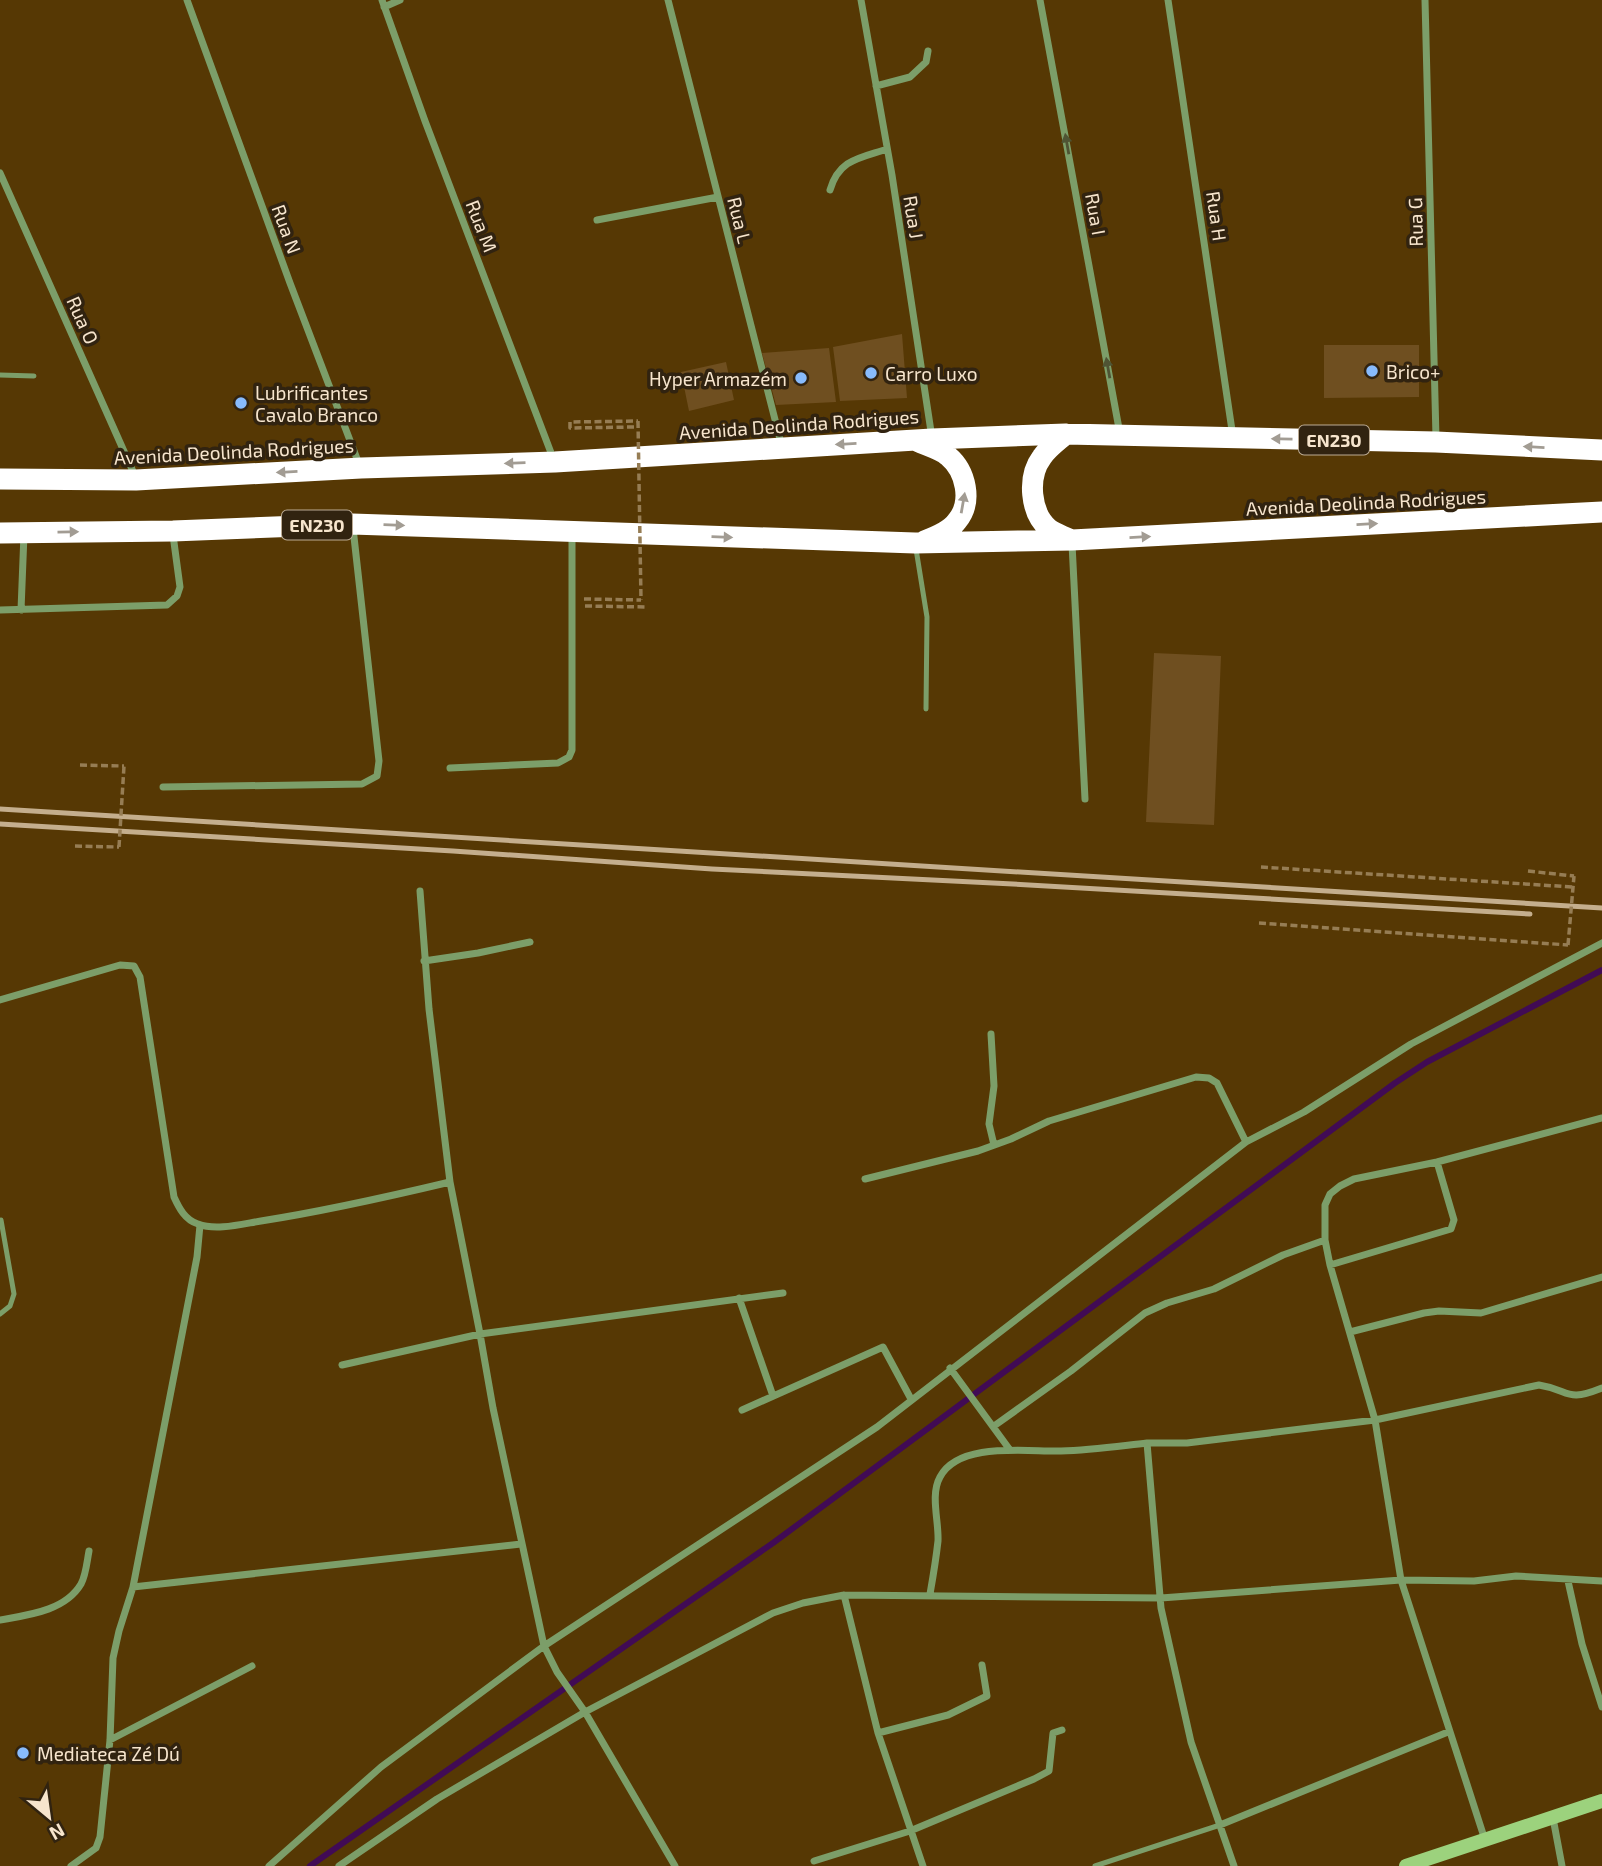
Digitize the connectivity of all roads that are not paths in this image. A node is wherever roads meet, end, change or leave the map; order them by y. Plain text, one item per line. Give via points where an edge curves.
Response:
1 (187, 0) edge
2 (401, 0) edge
3 (668, 0) edge
4 (861, 0) edge
5 (1040, 0) edge
6 (1168, 0) edge
7 (1425, 0) edge
8 (383, 3) edge
9 (928, 51) dead end
10 (876, 86) junction
11 (887, 149) junction
12 (0, 173) edge
13 (830, 190) dead end
14 (718, 197) junction
15 (597, 220) dead end
16 (0, 375) edge
17 (34, 376) dead end
18 (1066, 434) junction
19 (1120, 435) junction
20 (1234, 437) junction
21 (923, 439) junction
22 (1436, 442) junction
23 (782, 448) junction
24 (1602, 450) edge
25 (555, 462) junction
26 (361, 468) junction
27 (6, 478) edge
28 (136, 480) junction
29 (1602, 512) edge
30 (352, 524) junction
31 (173, 531) junction
32 (572, 532) junction
33 (0, 533) edge
34 (24, 533) junction
35 (1072, 540) junction
36 (915, 543) junction
37 (0, 610) edge
38 (22, 610) junction
39 (926, 709) dead end
40 (450, 768) dead end
41 (163, 787) dead end
42 (1085, 799) dead end
43 (420, 891) dead end
44 (530, 942) dead end
45 (1602, 943) edge
46 (424, 961) junction
47 (0, 1000) edge
48 (991, 1034) dead end
49 (1602, 1118) edge
50 (1245, 1142) junction
51 (994, 1145) junction
52 (1437, 1162) junction
53 (865, 1179) dead end
54 (450, 1182) junction
55 (1, 1220) edge
56 (200, 1225) junction
57 (1325, 1240) junction
58 (1330, 1265) junction
59 (1602, 1277) edge
60 (783, 1293) dead end
61 (739, 1298) junction
62 (0, 1314) edge
63 (1350, 1332) junction
64 (480, 1334) junction
65 (342, 1365) dead end
66 (950, 1368) junction
67 (1602, 1388) edge
68 (773, 1396) junction
69 (911, 1399) junction
70 (742, 1410) dead end
71 (1375, 1420) junction
72 (994, 1426) junction
73 (1147, 1443) junction
74 (1010, 1450) junction
75 (521, 1544) junction
76 (89, 1551) dead end
77 (1401, 1580) junction
78 (1568, 1581) junction
79 (1602, 1581) edge
80 (133, 1587) junction
81 (930, 1594) junction
82 (844, 1595) junction
83 (1161, 1598) junction
84 (0, 1620) edge
85 (544, 1646) junction
86 (982, 1665) dead end
87 (252, 1667) dead end
88 (1602, 1707) edge
89 (585, 1712) junction
90 (1062, 1730) dead end
91 (1448, 1732) junction
92 (878, 1733) junction
93 (110, 1740) junction
94 (1602, 1801) edge
95 (1553, 1817) junction
96 (1220, 1825) junction
97 (910, 1831) junction
98 (1485, 1840) junction
99 (814, 1861) dead end
100 (72, 1866) edge
101 (269, 1866) edge
102 (339, 1866) edge
103 (676, 1866) edge
104 (923, 1866) edge
105 (1095, 1866) edge
106 (1234, 1866) edge
107 (1406, 1866) edge
108 (1562, 1866) edge

1 - 26 street, Rua N
2 - 8 street
3 - 14 street, Rua L
4 - 10 street, Rua J
19 -> 5 street, Rua I
6 - 20 street, Rua H
7 - 22 street, Rua G
8 - 25 street, Rua M
9 - 10 street via 926,62 910,77
10 - 11 street, Rua J
11 - 13 street via 847,162
11 - 21 street, Rua J
12 - 28 street, Rua O
14 - 15 street
14 - 23 street, Rua L
16 - 17 lane
18 - 19 highway, Avenida Deolinda Rodrigues / EN230
18 - 21 highway, Avenida Deolinda Rodrigues / EN230
18 - 35 highway via 1040,459 1033,477 1033,498 1049,529
19 - 20 highway, Avenida Deolinda Rodrigues / EN230
22 -> 20 highway, Avenida Deolinda Rodrigues / EN230
21 -> 23 highway, Avenida Deolinda Rodrigues / EN230
36 -> 21 highway via 937,537 956,524 966,493 962,474 947,454
24 -> 22 highway, Avenida Deolinda Rodrigues / EN230
23 - 25 highway, Avenida Deolinda Rodrigues / EN230
25 -> 26 highway, Avenida Deolinda Rodrigues / EN230
26 -> 28 highway, Avenida Deolinda Rodrigues / EN230
27 - 28 highway, Avenida Deolinda Rodrigues / EN230
35 -> 29 highway, Avenida Deolinda Rodrigues / EN230
30 - 31 highway, Avenida Deolinda Rodrigues / EN230
30 -> 32 highway, Avenida Deolinda Rodrigues / EN230
30 - 41 street via 377,776 362,784
34 -> 31 highway, Avenida Deolinda Rodrigues / EN230
31 - 38 street via 180,587 167,605
32 -> 36 highway, Avenida Deolinda Rodrigues / EN230
32 - 40 street via 569,757 558,763
33 - 34 highway, Avenida Deolinda Rodrigues / EN230
34 - 38 street
35 - 36 highway, Avenida Deolinda Rodrigues / EN230
35 - 42 street
36 - 39 lane via 927,617
37 - 38 street
43 - 46 street
44 - 46 street
45 - 50 street via 1410,1044 1304,1112
46 - 54 street
47 - 56 street via 120,965 134,966 140,977 174,1197 179,1209
48 - 51 street via 994,1086 989,1124
49 - 52 street
50 - 51 street via 1217,1083 1196,1077 1049,1121
50 - 66 street
51 - 53 street
52 - 57 street via 1340,1186 1325,1205
52 - 58 street via 1454,1220 1451,1229
54 - 56 street via 327,1211 243,1224
54 - 64 street
55 - 62 lane via 14,1294 10,1306
56 - 80 street
57 - 58 street
57 - 72 street via 1214,1289 1145,1313
58 - 63 street
59 - 63 street via 1481,1313 1424,1313
60 - 61 street
61 - 64 street
61 - 68 street
63 - 71 street
64 - 65 street
64 - 75 street
66 - 69 street
66 - 72 street
67 - 71 street via 1572,1396 1539,1385
68 - 69 street via 883,1347
68 - 70 street
69 - 85 street
71 - 73 street via 1187,1443
71 - 77 street
72 - 74 street
73 - 74 street via 1063,1451
73 - 83 street
74 - 81 street via 967,1455 940,1477
75 - 80 street
75 - 85 street
76 - 84 street via 82,1582 71,1597 41,1612
77 - 78 street via 1474,1581 1516,1576
77 - 83 street
77 - 91 street
78 - 79 street
78 - 88 street
80 - 93 street via 113,1658
81 - 82 street
81 - 83 street
82 - 89 street via 773,1613
82 - 92 street
83 - 96 street via 1191,1742
85 - 89 street
85 - 101 street via 382,1767
86 - 92 street via 987,1696 948,1715
87 - 93 street
89 - 102 street via 437,1799
89 - 103 street
90 - 97 street via 1054,1733 1049,1771
91 - 96 street
91 - 98 street
92 - 97 street
93 - 100 street via 100,1838 96,1848
94 - 95 street
95 - 98 street
95 - 108 street
96 - 105 lane
96 - 106 street
97 - 99 street
97 - 104 street
98 - 107 street

